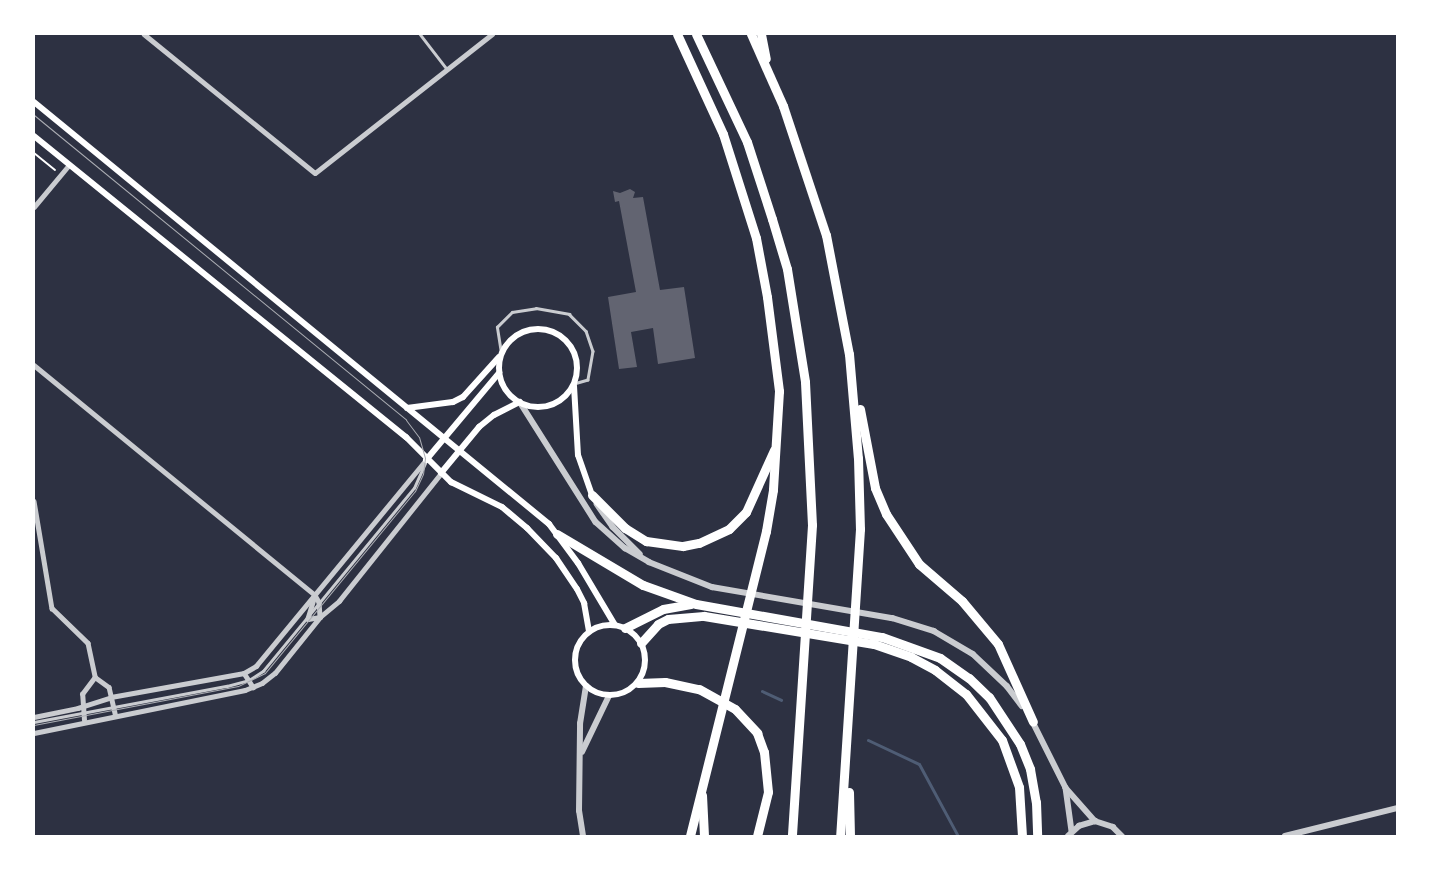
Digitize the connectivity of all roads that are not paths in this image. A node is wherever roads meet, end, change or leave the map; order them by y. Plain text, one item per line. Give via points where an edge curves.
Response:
1 (144, 34) edge
2 (420, 34) edge
3 (492, 34) edge
4 (677, 34) edge
5 (696, 34) edge
6 (750, 34) edge
7 (762, 34) edge
8 (767, 65) junction
9 (447, 69) junction
10 (34, 102) edge
11 (34, 136) edge
12 (69, 164) junction
13 (34, 207) edge
14 (849, 354) junction
15 (501, 355) junction
16 (34, 364) edge
17 (499, 373) junction
18 (574, 384) junction
19 (520, 402) junction
20 (407, 408) junction
21 (445, 439) junction
22 (776, 446) junction
23 (459, 450) junction
24 (426, 460) junction
25 (441, 474) junction
26 (592, 496) junction
27 (34, 502) edge
28 (557, 534) junction
29 (649, 562) junction
30 (315, 595) junction
31 (320, 604) junction
32 (696, 604) junction
33 (320, 617) junction
34 (308, 618) junction
35 (615, 625) junction
36 (625, 628) junction
37 (589, 632) junction
38 (641, 643) junction
39 (244, 672) junction
40 (95, 677) junction
41 (249, 680) junction
42 (638, 683) junction
43 (586, 686) junction
44 (253, 687) junction
45 (608, 696) junction
46 (111, 697) junction
47 (81, 707) junction
48 (113, 708) junction
49 (82, 713) junction
50 (115, 714) junction
51 (34, 717) edge
52 (84, 720) junction
53 (34, 722) edge
54 (1033, 722) junction
55 (34, 733) edge
56 (847, 749) junction
57 (581, 754) junction
58 (702, 787) junction
59 (1066, 788) junction
60 (1397, 808) edge
61 (1095, 821) junction
62 (1072, 831) junction
63 (583, 836) edge
64 (690, 836) edge
65 (704, 836) edge
66 (757, 836) edge
67 (792, 836) edge
68 (840, 836) edge
69 (850, 836) edge
70 (1022, 836) edge
71 (1037, 836) edge
72 (1068, 836) edge
73 (1122, 836) edge
74 (1285, 836) edge

1 - 9 street via 315,172
2 - 9 lane
3 - 9 street
4 - 22 highway via 722,134 756,238 779,392
5 - 67 highway via 747,142 787,269 804,375 811,456 810,591
6 - 8 highway
7 - 8 highway
8 - 14 highway via 826,235
10 - 20 main road
11 - 12 main road
12 - 13 street
12 - 24 main road via 406,438
14 - 54 highway via 875,488 886,514 919,564 962,601 998,644
14 - 56 highway via 858,467 856,598
15 - 17 main road
15 - 18 main road via 510,340 522,332 536,328 556,332 575,354 578,370
15 - 18 lane via 497,327 512,312 536,308 569,314 586,331 593,351 588,380
15 - 20 main road via 463,397
16 - 30 street
17 - 19 main road via 505,390
17 - 21 main road
18 - 19 main road via 553,404 534,407
18 - 26 main road via 578,455
19 - 23 main road via 494,415
19 - 29 street via 596,522 620,544
20 - 21 main road
21 - 23 main road
21 - 24 main road
22 - 26 highway via 746,512 729,529 699,542 683,546 646,541 625,528
22 - 58 highway via 773,490 755,578
23 - 25 main road
23 - 28 main road
24 - 25 main road
24 - 30 street
24 - 31 lane via 414,488
25 - 33 street via 339,601
25 - 37 main road via 502,507 533,534 577,589
26 - 29 street via 613,527
27 - 40 street via 52,608 88,643
28 - 32 highway via 643,586
28 - 35 main road
29 - 54 street via 712,587 892,618 934,631 972,654 994,673
30 - 31 street
30 - 34 street
30 - 39 street via 256,666
31 - 33 street
31 - 34 lane
32 - 36 highway via 663,609
32 - 71 highway via 882,637 914,646 947,663 989,697 1020,744 1030,769 1036,802
33 - 34 street
33 - 44 street via 275,673
34 - 41 lane via 273,663
35 - 36 main road
35 - 37 main road
36 - 38 main road
37 - 43 main road via 579,642 575,656 578,674
38 - 42 main road via 646,662
38 - 70 highway via 658,624 668,619 704,616 874,644 911,657 935,670 966,694 1002,740 1019,787
39 - 41 street
39 - 46 street
40 - 46 street via 109,687
40 - 47 street via 82,694
41 - 44 street
41 - 48 lane
42 - 45 main road via 624,692
42 - 66 highway via 665,682 699,689 735,709 757,734 764,752 768,792
43 - 45 main road
43 - 57 street via 580,724
44 - 50 street
45 - 57 street
46 - 47 street
46 - 48 street
47 - 49 street
47 - 51 street
48 - 49 lane
48 - 50 street
49 - 52 street
49 - 53 lane
50 - 52 street
52 - 55 street
54 - 59 street
56 - 68 highway
56 - 69 highway
57 - 63 street via 579,811
58 - 64 highway
58 - 65 highway
59 - 61 street
59 - 62 street
60 - 74 street
61 - 62 street
61 - 73 street via 1113,827
62 - 72 street

